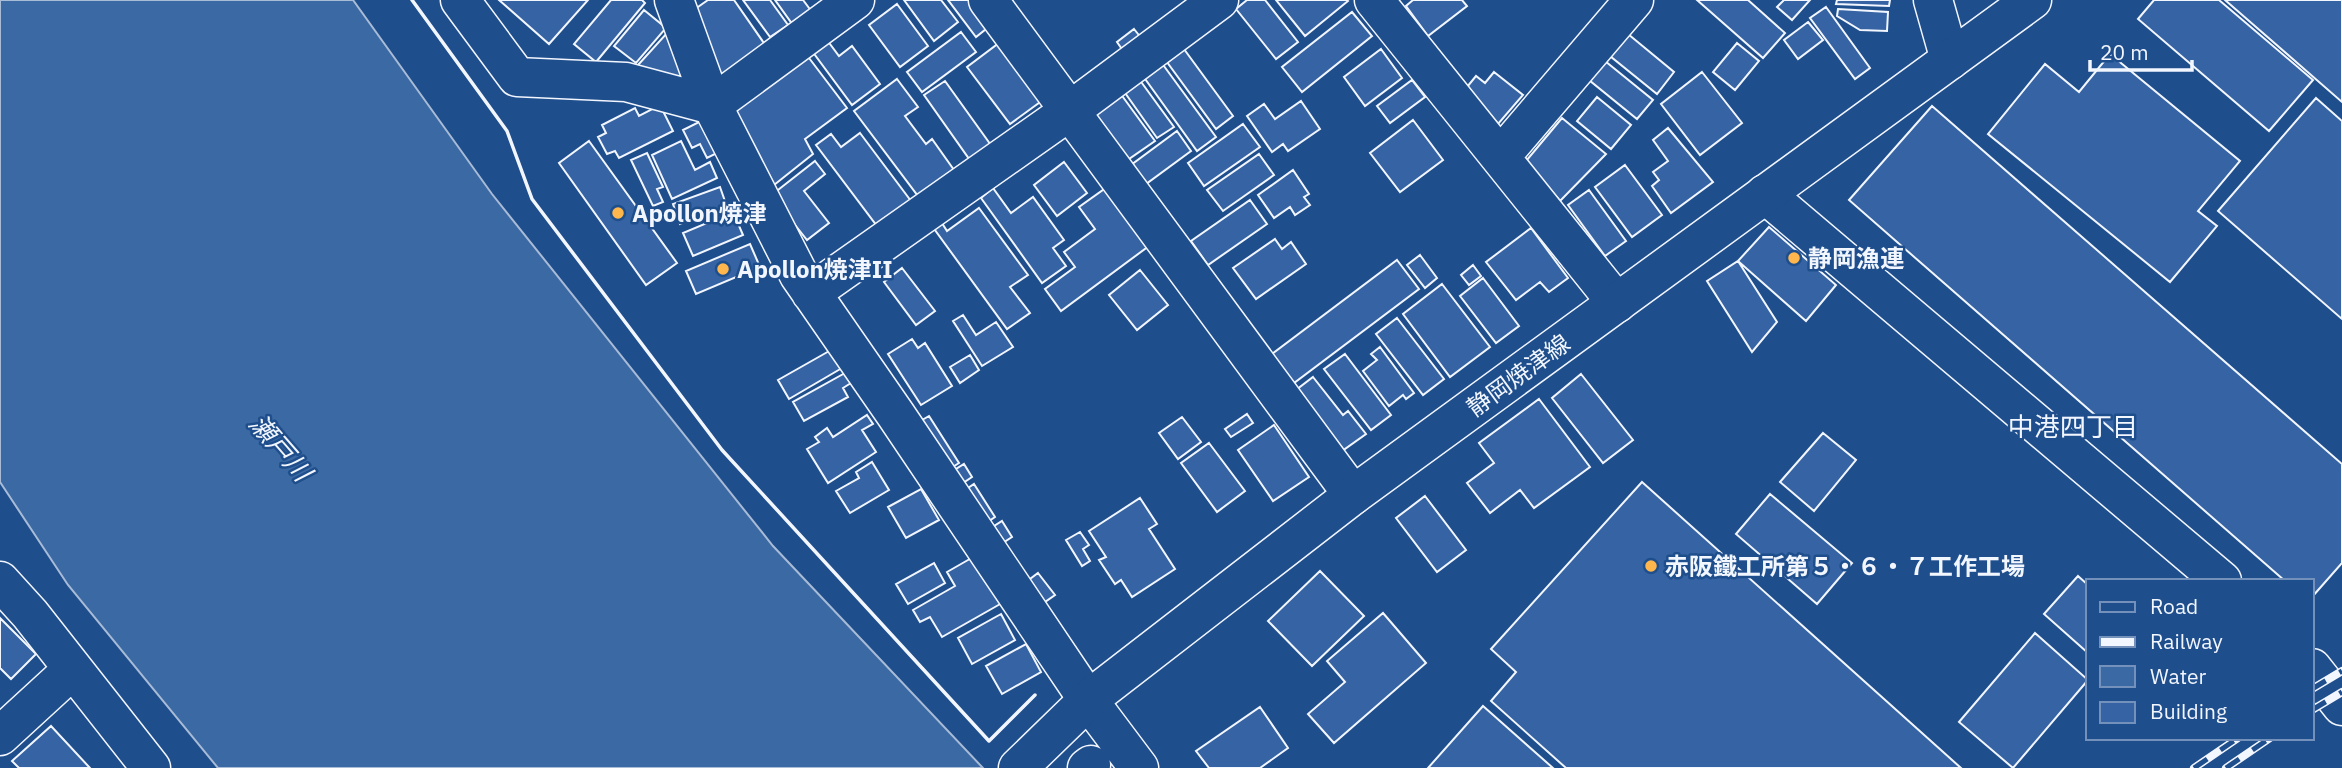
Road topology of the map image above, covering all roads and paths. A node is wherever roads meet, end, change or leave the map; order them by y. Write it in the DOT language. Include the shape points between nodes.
graph roads {
  1 [pos="460,0"];
  2 [pos="674,0"];
  3 [pos="855,0"];
  4 [pos="988,0"];
  5 [pos="1219,0"];
  6 [pos="1374,0"];
  7 [pos="1634,0"];
  8 [pos="1933,0"];
  9 [pos="2032,0"];
  10 [pos="1950,60"];
  11 [pos="712,105"];
  12 [pos="1071,110"];
  13 [pos="1500,157"];
  14 [pos="1765,194"];
  15 [pos="811,293"];
  16 [pos="1617,303"];
  17 [pos="1353,495"];
  18 [pos="2220,579"];
  19 [pos="0,581"];
  20 [pos="73,669"];
  21 [pos="2314,671"];
  22 [pos="2342,706"];
  23 [pos="1077,710"];
  24 [pos="0,736"];
  25 [pos="151,768"];
  26 [pos="1018,768"];
  27 [pos="1139,768"];
  1 -- 11 [label="street" via="517,77 626,82"];
  2 -- 11 [label="street"];
  3 -- 11 [label="street"];
  4 -- 12 [label="street"];
  5 -- 12 [label="street"];
  6 -- 13 [label="street"];
  7 -- 13 [label="street"];
  8 -- 10 [label="street"];
  9 -- 10 [label="street, 静岡焼津線"];
  10 -- 14 [label="street, 静岡焼津線"];
  11 -- 15 [label="street"];
  12 -- 15 [label="street"];
  12 -- 17 [label="street"];
  13 -- 16 [label="street"];
  14 -- 16 [label="street, 静岡焼津線"];
  14 -- 18 [label="street"];
  15 -- 23 [label="street" via="896,415"];
  16 -- 17 [label="street, 静岡焼津線"];
  17 -- 23 [label="street, 静岡焼津線"];
  19 -- 20 [label="street"];
  20 -- 24 [label="street"];
  20 -- 25 [label="street"];
  21 -- 22 [label="street"];
  23 -- 26 [label="street, 静岡焼津線"];
  23 -- 27 [label="street"];
}
